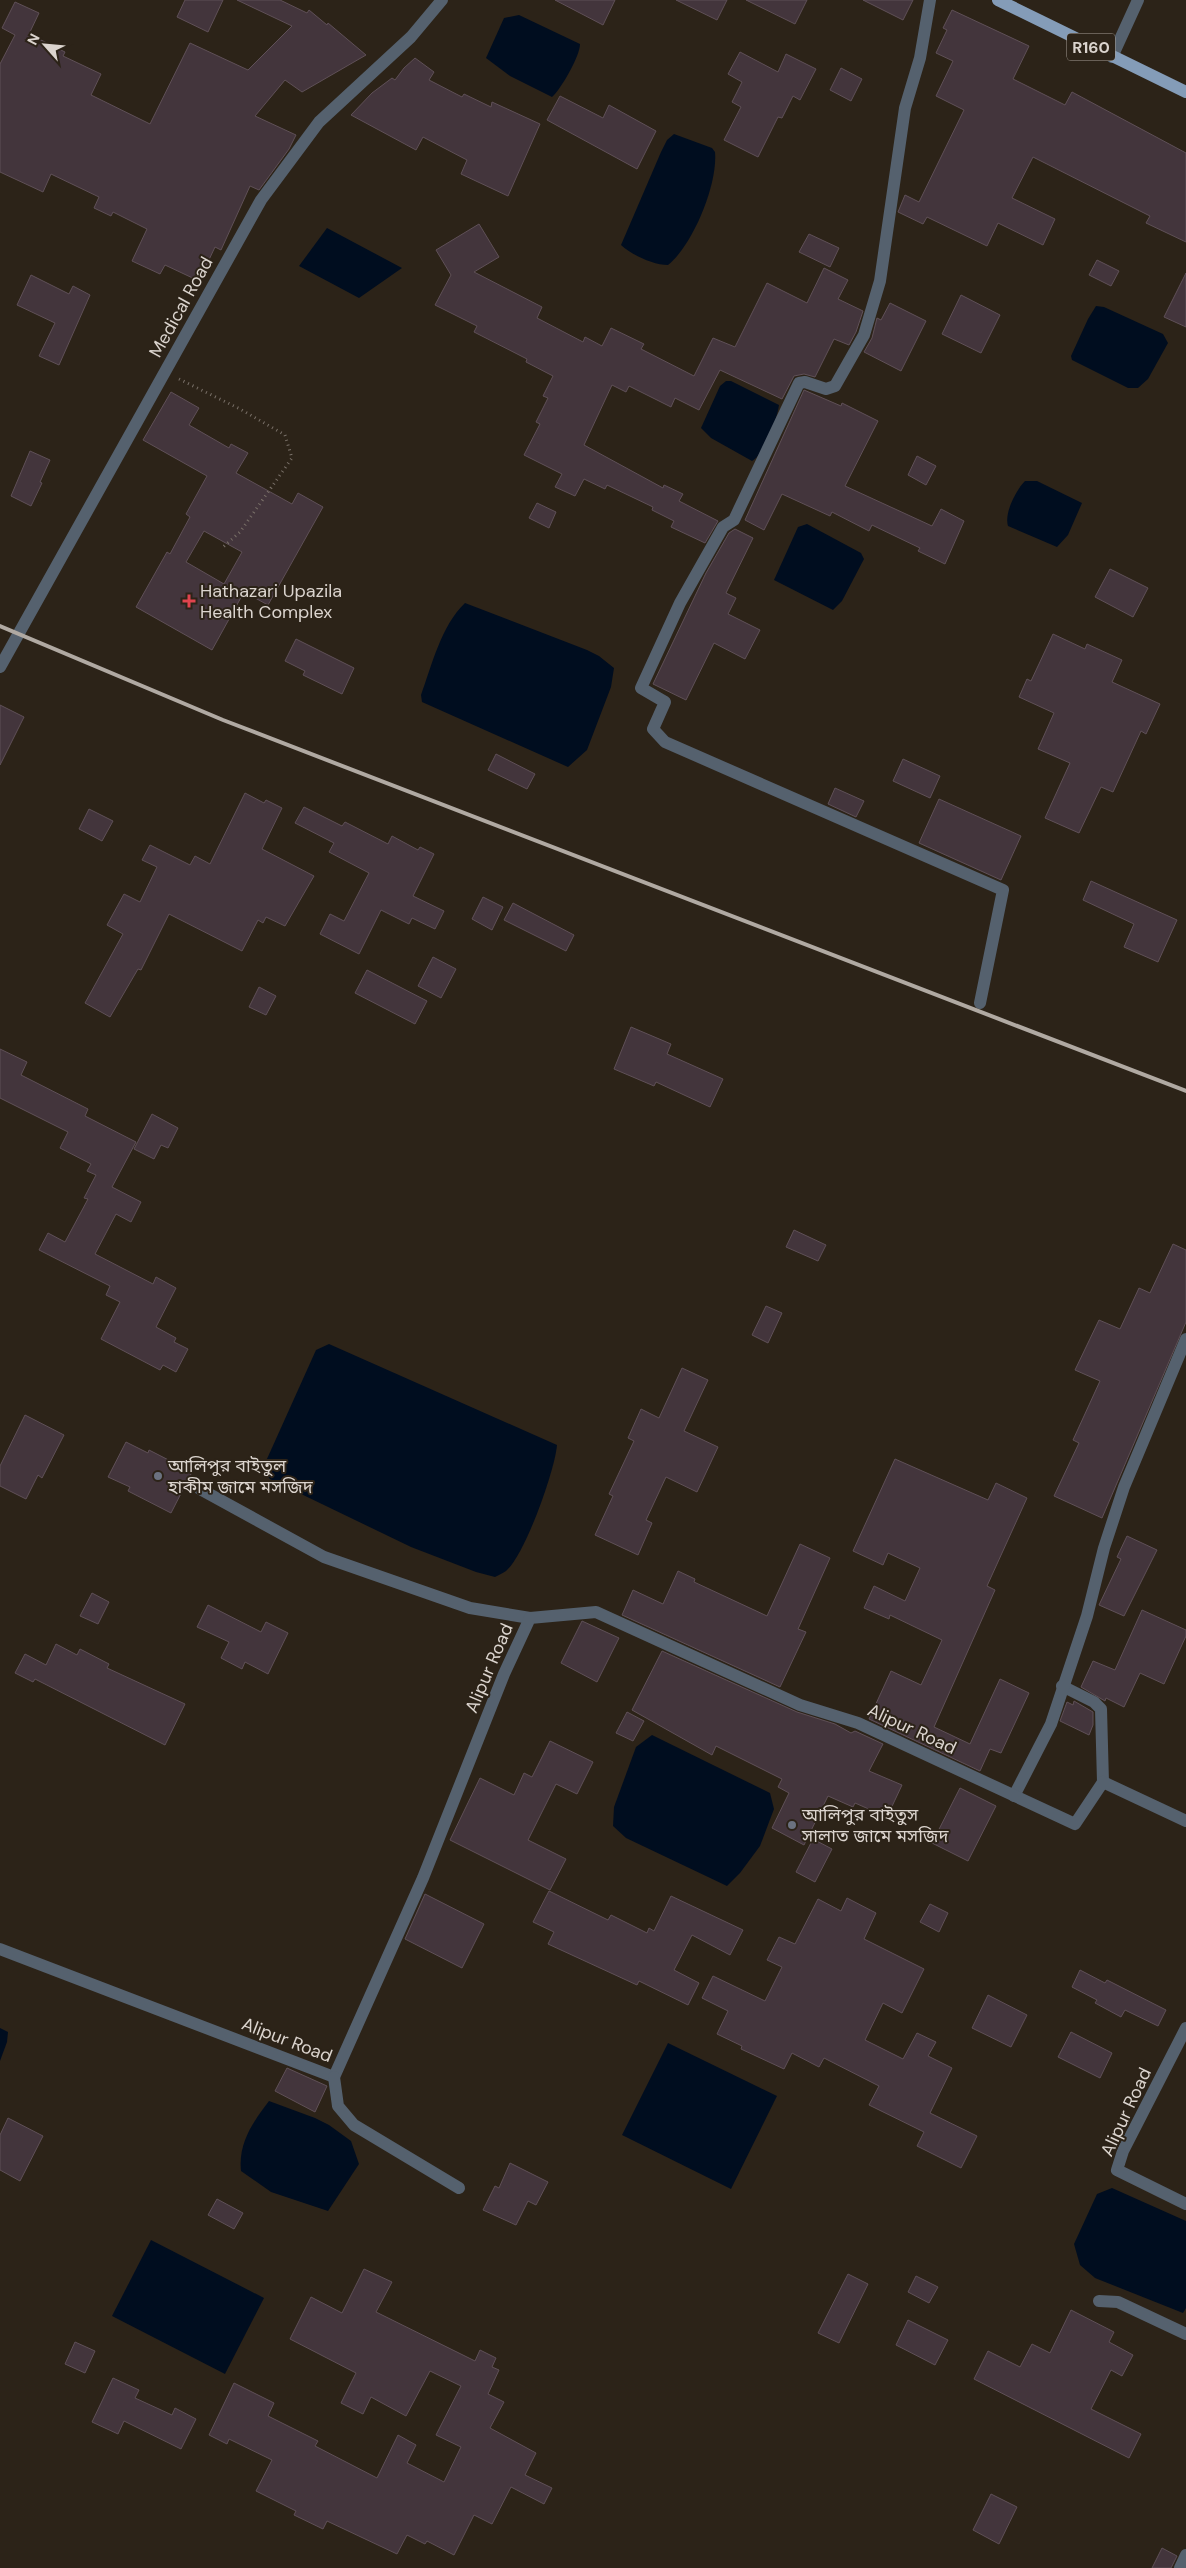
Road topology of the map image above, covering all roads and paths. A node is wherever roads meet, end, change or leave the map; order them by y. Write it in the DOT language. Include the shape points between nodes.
graph roads {
  1 [pos="442,0"];
  2 [pos="930,0"];
  3 [pos="998,0"];
  4 [pos="1138,0"];
  5 [pos="1112,57"];
  6 [pos="1186,92"];
  7 [pos="165,372"];
  8 [pos="222,548"];
  9 [pos="0,667"];
  10 [pos="980,1002"];
  11 [pos="1186,1339"];
  12 [pos="1181,1367"];
  13 [pos="200,1489"];
  14 [pos="530,1618"];
  15 [pos="1062,1686"];
  16 [pos="1103,1782"];
  17 [pos="1014,1796"];
  18 [pos="1186,1821"];
  19 [pos="0,1949"];
  20 [pos="1186,2028"];
  21 [pos="334,2077"];
  22 [pos="459,2188"];
  23 [pos="1186,2204"];
  24 [pos="1099,2301"];
  25 [pos="1186,2334"];
  26 [pos="1186,2555"];
  27 [pos="1180,2568"];
  1 -- 7 [label="street, Medical Road" via="411,37 313,130 261,200"];
  2 -- 10 [label="street" via="920,58 905,108 880,280 864,335 835,386 826,390 799,383 734,520 723,527 680,604 641,688 665,702 653,729 665,742 1003,890"];
  3 -- 5 [label="main road, R160"];
  4 -- 5 [label="street"];
  5 -- 6 [label="main road, R160"];
  7 -- 8 [label="path" via="240,408 285,435 292,458 240,532"];
  7 -- 9 [label="street, Medical Road"];
  11 -- 12 [label="street"];
  12 -- 15 [label="street" via="1124,1487 1087,1616"];
  13 -- 14 [label="street" via="324,1557 470,1608"];
  14 -- 17 [label="street, Alipur Road" via="596,1612 800,1705 858,1723"];
  14 -- 21 [label="street, Alipur Road" via="504,1674 423,1878"];
  15 -- 16 [label="street" via="1101,1708"];
  15 -- 17 [label="street" via="1051,1724"];
  16 -- 17 [label="street, Alipur Road" via="1075,1824"];
  16 -- 18 [label="street"];
  19 -- 21 [label="street, Alipur Road"];
  20 -- 23 [label="street, Alipur Road" via="1123,2151 1117,2170"];
  21 -- 22 [label="street" via="338,2106 354,2125"];
  24 -- 25 [label="street" via="1118,2302"];
  26 -- 27 [label="street"];
}
